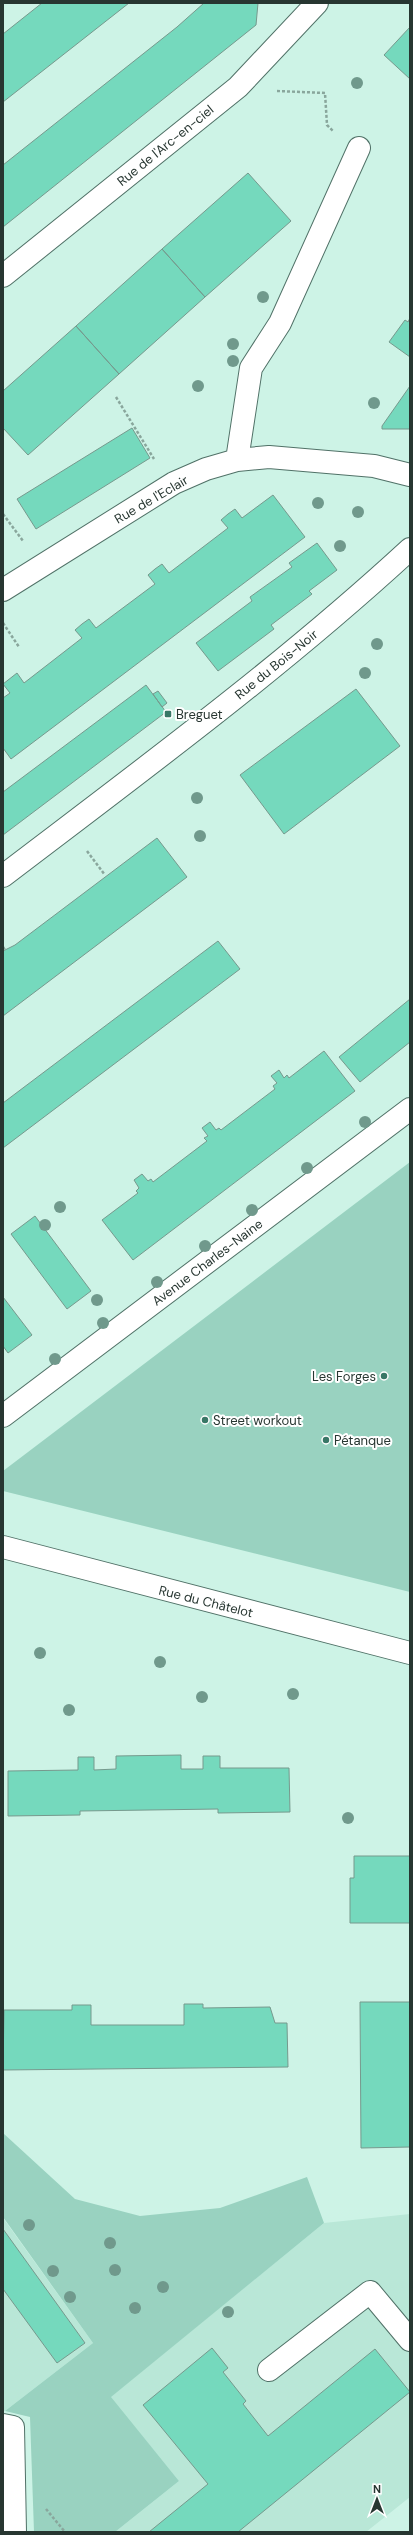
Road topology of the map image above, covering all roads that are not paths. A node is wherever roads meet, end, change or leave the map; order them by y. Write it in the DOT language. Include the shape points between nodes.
graph roads {
  1 [pos="317,3"];
  2 [pos="359,148"];
  3 [pos="3,276"];
  4 [pos="237,460"];
  5 [pos="410,475"];
  6 [pos="410,549"];
  7 [pos="3,590"];
  8 [pos="3,876"];
  9 [pos="410,1109"];
  10 [pos="3,1416"];
  11 [pos="3,1547"];
  12 [pos="410,1653"];
  13 [pos="410,2340"];
  14 [pos="269,2370"];
  15 [pos="3,2424"];
  16 [pos="15,2532"];
  1 -- 3 [label="street, Rue de l'Arc-en-ciel" via="238,86"];
  2 -- 4 [label="street" via="280,322 251,368"];
  4 -- 5 [label="street, Rue de l'Eclair" via="269,457 367,465"];
  4 -- 7 [label="street, Rue de l'Eclair" via="174,482"];
  6 -- 8 [label="street, Rue du Bois-Noir" via="369,588 290,654"];
  9 -- 10 [label="street, Avenue Charles-Naine"];
  11 -- 12 [label="street, Rue du Châtelot"];
  13 -- 14 [label="street" via="370,2292"];
  15 -- 16 [label="street" via="13,2427"];
}
